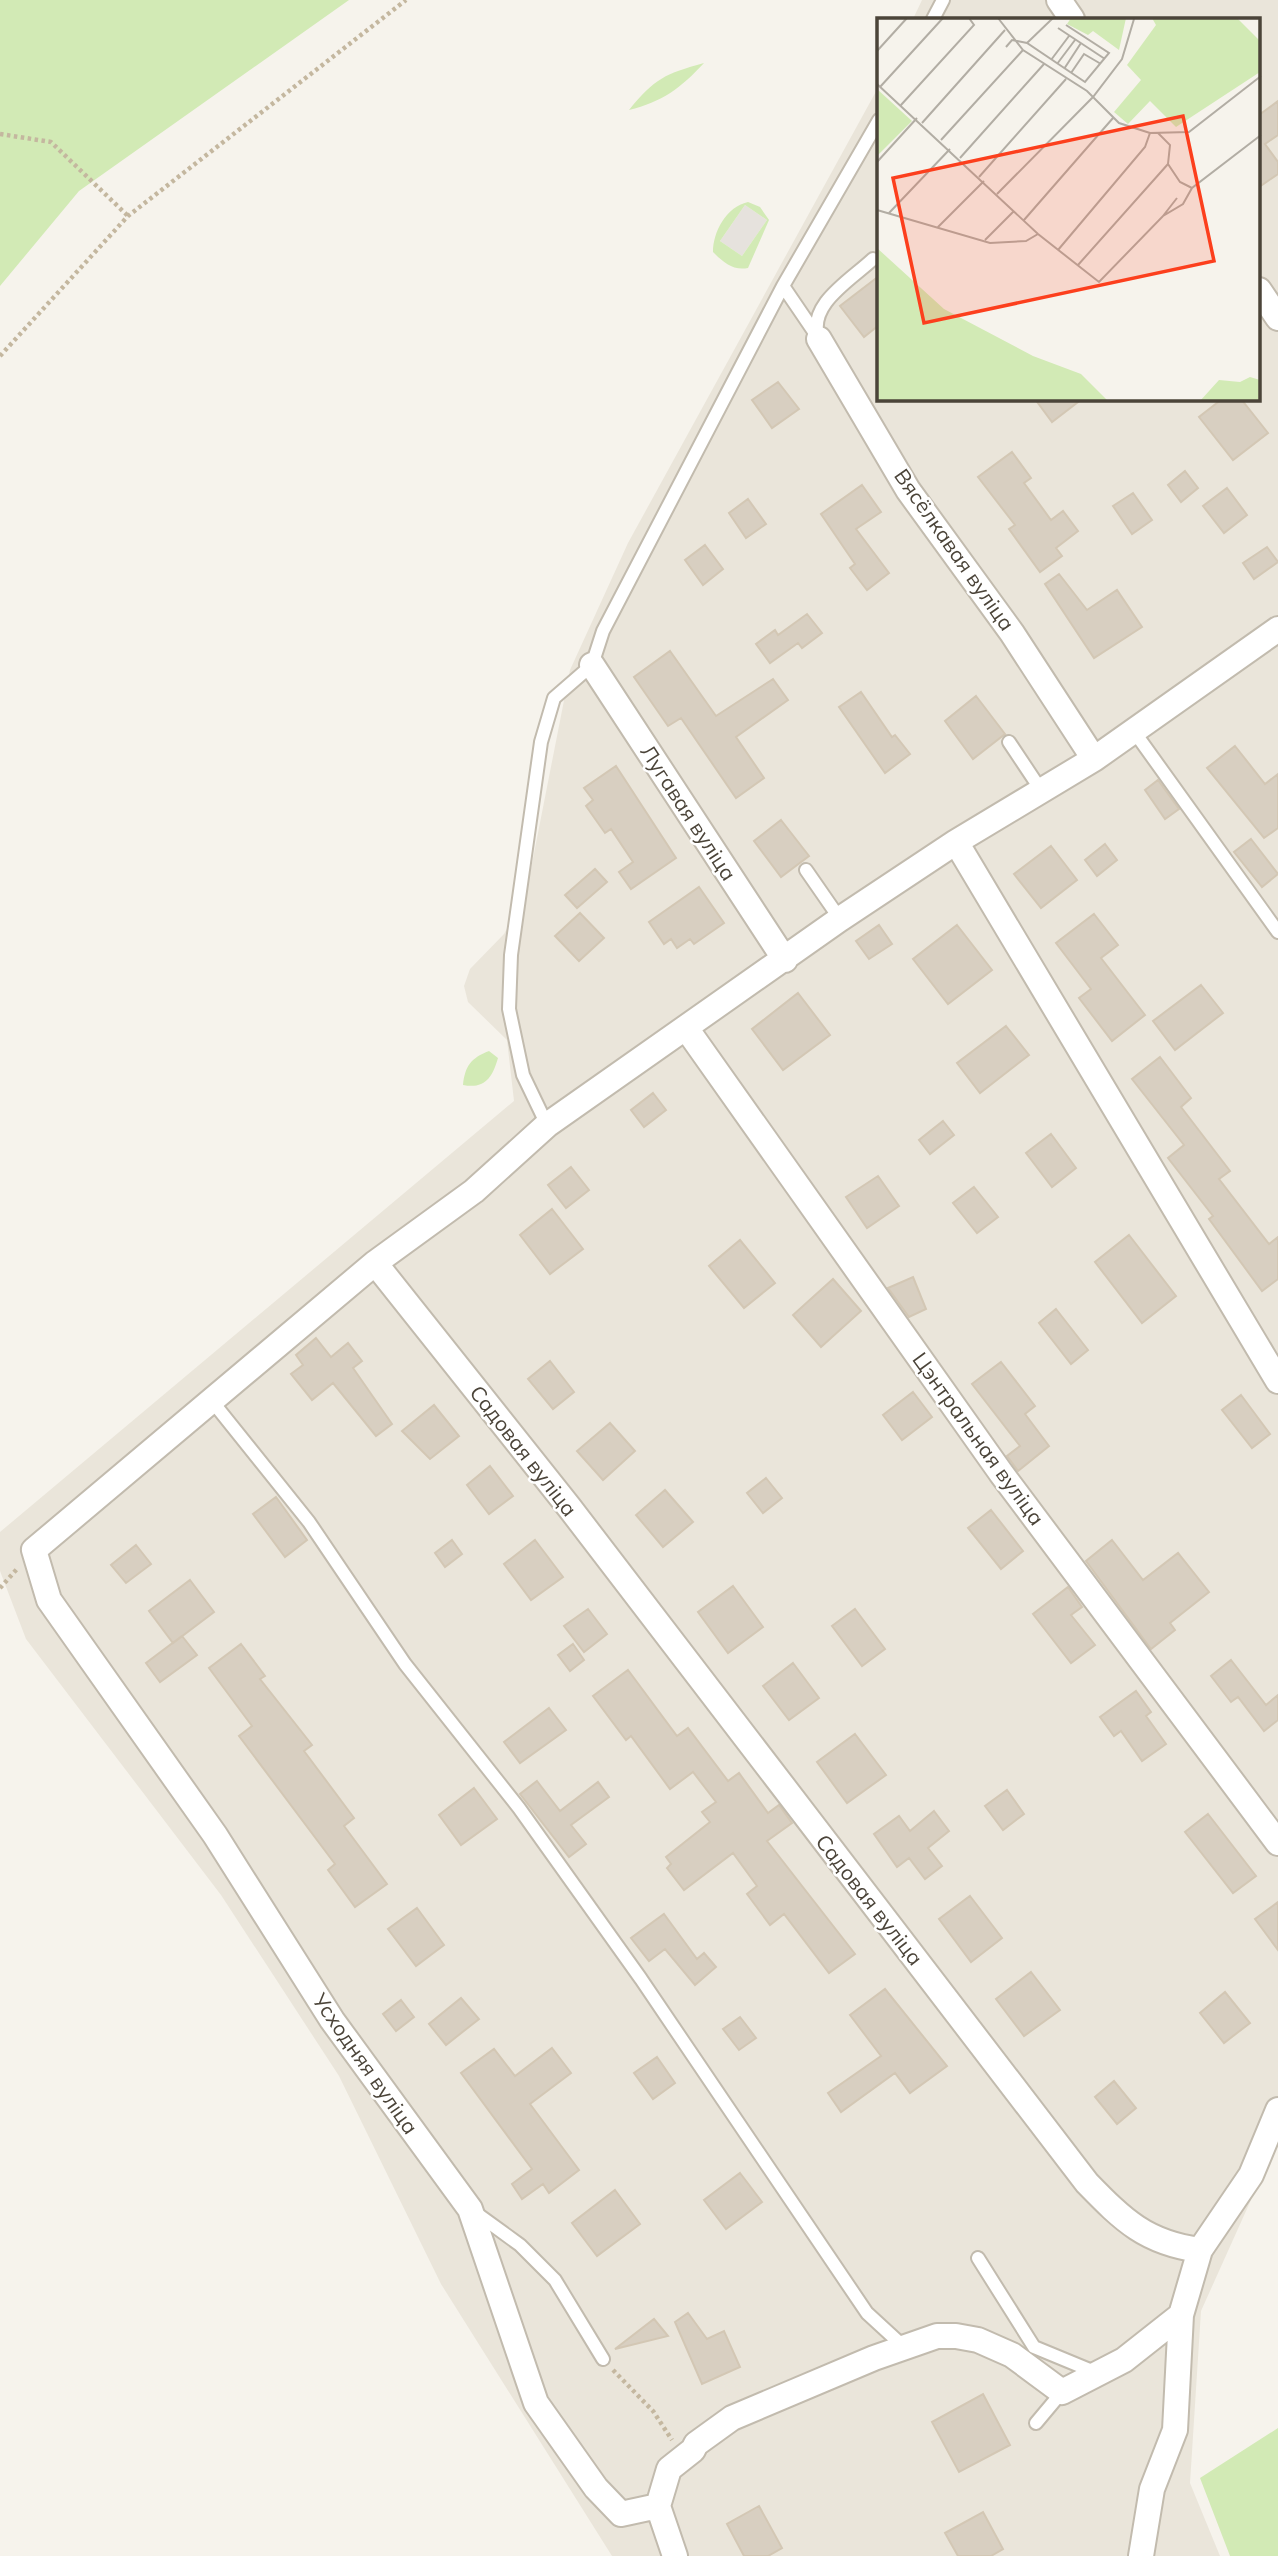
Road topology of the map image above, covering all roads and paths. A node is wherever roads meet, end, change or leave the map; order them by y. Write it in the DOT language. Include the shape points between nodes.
graph roads {
  1 [pos="406,0"];
  2 [pos="943,0"];
  3 [pos="1059,0"];
  4 [pos="934,18"];
  5 [pos="1071,18"];
  6 [pos="877,123"];
  7 [pos="0,134"];
  8 [pos="128,216"];
  9 [pos="873,259"];
  10 [pos="783,286"];
  11 [pos="1260,291"];
  12 [pos="1278,318"];
  13 [pos="819,339"];
  14 [pos="0,356"];
  15 [pos="1278,629"];
  16 [pos="592,665"];
  17 [pos="1133,730"];
  18 [pos="1009,743"];
  19 [pos="1094,759"];
  20 [pos="1041,790"];
  21 [pos="956,842"];
  22 [pos="806,870"];
  23 [pos="840,919"];
  24 [pos="1278,932"];
  25 [pos="785,960"];
  26 [pos="686,1028"];
  27 [pos="547,1125"];
  28 [pos="374,1263"];
  29 [pos="1278,1381"];
  30 [pos="212,1401"];
  31 [pos="1278,1843"];
  32 [pos="1278,2110"];
  33 [pos="470,2209"];
  34 [pos="1200,2250"];
  35 [pos="978,2258"];
  36 [pos="1181,2315"];
  37 [pos="904,2347"];
  38 [pos="603,2359"];
  39 [pos="1101,2374"];
  40 [pos="1062,2392"];
  41 [pos="1035,2423"];
  42 [pos="693,2450"];
  43 [pos="658,2506"];
  44 [pos="675,2556"];
  45 [pos="1141,2556"];
  1 -- 8 [label="path"];
  2 -- 4 [label="lane"];
  3 -- 5 [label="street"];
  6 -- 10 [label="lane"];
  7 -- 8 [label="path" via="51,142"];
  8 -- 14 [label="path"];
  9 -- 13 [label="lane" via="817,313 814,327"];
  10 -- 13 [label="lane"];
  10 -- 16 [label="lane" via="603,631"];
  11 -- 12 [label="street"];
  13 -- 19 [label="street, Вясёлкавая вуліца" via="908,489 1012,633"];
  15 -- 17 [label="street"];
  16 -- 25 [label="street, Лугавая вуліца"];
  16 -- 27 [label="lane" via="554,698 541,742 511,955 509,1009 523,1074"];
  17 -- 19 [label="street"];
  17 -- 24 [label="lane"];
  18 -- 20 [label="lane"];
  19 -- 20 [label="street"];
  20 -- 21 [label="street"];
  21 -- 23 [label="street"];
  21 -- 29 [label="street"];
  22 -- 23 [label="lane"];
  23 -- 25 [label="street"];
  25 -- 26 [label="street"];
  26 -- 27 [label="street"];
  26 -- 31 [label="street, Цэнтральная вуліца" via="1001,1473"];
  27 -- 28 [label="street" via="474,1191"];
  28 -- 30 [label="street"];
  28 -- 34 [label="street, Садовая вуліца" via="569,1507 1087,2182 1118,2214 1152,2239"];
  30 -- 33 [label="street, Усходняя вуліца" via="34,1550 49,1600 215,1835 332,2020"];
  30 -- 37 [label="lane" via="309,1522 405,1664 542,1840 867,2314"];
  32 -- 34 [label="street" via="1251,2175"];
  33 -- 38 [label="lane" via="520,2245 555,2280"];
  33 -- 43 [label="street, Усходняя вуліца" via="536,2403 596,2488 621,2514"];
  34 -- 36 [label="street"];
  35 -- 39 [label="lane" via="1034,2347"];
  36 -- 39 [label="street"];
  36 -- 45 [label="street" via="1175,2430 1152,2488"];
  37 -- 40 [label="street" via="937,2336 978,2340 1012,2355"];
  37 -- 42 [label="street" via="732,2418"];
  38 -- 42 [label="path" via="653,2411 671,2439"];
  39 -- 40 [label="street"];
  40 -- 41 [label="lane"];
  42 -- 43 [label="street" via="669,2469"];
  43 -- 44 [label="street"];
}
